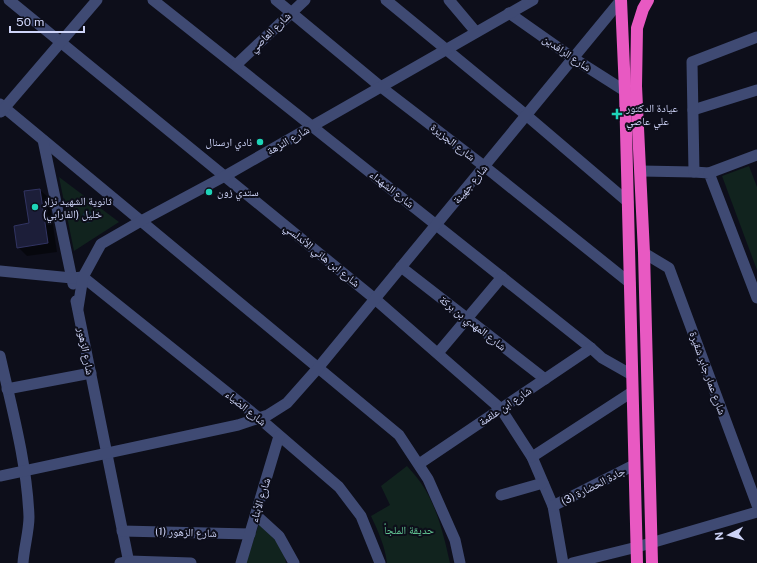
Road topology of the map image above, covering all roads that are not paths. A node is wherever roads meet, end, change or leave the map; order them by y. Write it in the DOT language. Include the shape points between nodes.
graph roads {
  1 [pos="9,0"];
  2 [pos="97,0"];
  3 [pos="153,0"];
  4 [pos="276,0"];
  5 [pos="305,0"];
  6 [pos="386,0"];
  7 [pos="449,0"];
  8 [pos="533,0"];
  9 [pos="621,0"];
  10 [pos="648,0"];
  11 [pos="291,12"];
  12 [pos="509,13"];
  13 [pos="476,32"];
  14 [pos="757,38"];
  15 [pos="61,42"];
  16 [pos="447,49"];
  17 [pos="573,58"];
  18 [pos="236,65"];
  19 [pos="381,87"];
  20 [pos="757,90"];
  21 [pos="625,91"];
  22 [pos="2,108"];
  23 [pos="693,110"];
  24 [pos="526,115"];
  25 [pos="312,126"];
  26 [pos="43,140"];
  27 [pos="756,158"];
  28 [pos="484,166"];
  29 [pos="640,171"];
  30 [pos="694,172"];
  31 [pos="709,174"];
  32 [pos="225,176"];
  33 [pos="628,202"];
  34 [pos="141,220"];
  35 [pos="436,224"];
  36 [pos="644,253"];
  37 [pos="401,266"];
  38 [pos="0,271"];
  39 [pos="502,277"];
  40 [pos="77,278"];
  41 [pos="630,283"];
  42 [pos="757,298"];
  43 [pos="375,299"];
  44 [pos="78,308"];
  45 [pos="467,318"];
  46 [pos="591,348"];
  47 [pos="438,353"];
  48 [pos="0,356"];
  49 [pos="318,368"];
  50 [pos="91,373"];
  51 [pos="632,375"];
  52 [pos="545,379"];
  53 [pos="7,389"];
  54 [pos="632,392"];
  55 [pos="5,407"];
  56 [pos="501,409"];
  57 [pos="259,418"];
  58 [pos="279,436"];
  59 [pos="107,453"];
  60 [pos="532,457"];
  61 [pos="419,464"];
  62 [pos="634,465"];
  63 [pos="24,470"];
  64 [pos="0,476"];
  65 [pos="543,483"];
  66 [pos="501,495"];
  67 [pos="757,505"];
  68 [pos="553,506"];
  69 [pos="757,512"];
  70 [pos="256,515"];
  71 [pos="122,531"];
  72 [pos="250,534"];
  73 [pos="652,543"];
  74 [pos="637,547"];
  75 [pos="126,562"];
  76 [pos="23,563"];
  77 [pos="191,563"];
  78 [pos="241,563"];
  79 [pos="294,563"];
  80 [pos="380,563"];
  81 [pos="460,563"];
  82 [pos="563,563"];
  83 [pos="572,563"];
  84 [pos="638,563"];
  85 [pos="652,563"];
  1 -- 15 [label="street, شارع ابن هاني الأندلسي"];
  2 -- 15 [label="street"];
  3 -- 18 [label="street, شارع الشهداء"];
  4 -- 11 [label="street, شارع الجزيرة"];
  5 -- 11 [label="street, شارع العاصي"];
  6 -- 16 [label="street"];
  7 -- 13 [label="street"];
  8 -- 12 [label="street, شارع النزهة"];
  9 -- 17 [label="street, شارع جهينة"];
  9 -- 21 [label="highway"];
  10 -- 29 [label="highway" via="637,28 636,86"];
  11 -- 18 [label="street, شارع العاصي"];
  11 -- 19 [label="street, شارع الجزيرة"];
  12 -- 13 [label="street, شارع النزهة"];
  12 -- 17 [label="street, شارع الرافدين"];
  13 -- 16 [label="street, شارع النزهة"];
  14 -- 23 [label="street" via="692,62"];
  15 -- 22 [label="street"];
  15 -- 32 [label="street, شارع ابن هاني الأندلسي"];
  16 -- 19 [label="street, شارع النزهة"];
  16 -- 24 [label="street"];
  17 -- 21 [label="street, شارع الرافدين"];
  17 -- 24 [label="street, شارع جهينة"];
  18 -- 25 [label="street, شارع الشهداء"];
  19 -- 25 [label="street, شارع النزهة"];
  19 -- 28 [label="street, شارع الجزيرة"];
  20 -- 23 [label="street"];
  21 -- 33 [label="highway"];
  22 -- 26 [label="street"];
  23 -- 30 [label="street"];
  24 -- 28 [label="street, شارع جهينة"];
  24 -- 33 [label="street"];
  25 -- 32 [label="street, شارع النزهة"];
  25 -- 35 [label="street, شارع الشهداء"];
  26 -- 34 [label="street"];
  26 -- 40 [label="street"];
  27 -- 31 [label="street"];
  28 -- 35 [label="street, شارع جهينة"];
  28 -- 41 [label="street, شارع الجزيرة"];
  29 -- 30 [label="street"];
  29 -- 36 [label="highway"];
  30 -- 31 [label="street"];
  31 -- 42 [label="street"];
  32 -- 34 [label="street, شارع النزهة"];
  32 -- 43 [label="street, شارع ابن هاني الأندلسي"];
  33 -- 41 [label="highway"];
  34 -- 40 [label="street, شارع النزهة" via="101,244"];
  34 -- 49 [label="street"];
  35 -- 37 [label="street, شارع جهينة"];
  35 -- 39 [label="street, شارع الشهداء"];
  36 -- 67 [label="street, شارع عمار جابر شقيرة" via="669,268"];
  36 -- 73 [label="highway"];
  37 -- 43 [label="street, شارع جهينة"];
  37 -- 45 [label="street, شارع المهدي بن بركة"];
  38 -- 40 [label="street"];
  39 -- 45 [label="street"];
  39 -- 46 [label="street, شارع الشهداء"];
  40 -- 44 [label="street, شارع النزهة"];
  40 -- 57 [label="street, شارع الضياء"];
  41 -- 51 [label="highway"];
  43 -- 47 [label="street, شارع ابن هاني الأندلسي"];
  43 -- 49 [label="street, شارع جهينة"];
  44 -- 50 [label="street, شارع الزهور"];
  45 -- 47 [label="street"];
  45 -- 52 [label="street, شارع المهدي بن بركة"];
  46 -- 51 [label="street, شارع الشهداء" via="602,358"];
  46 -- 52 [label="street, شارع ابن علقمة"];
  47 -- 56 [label="street, شارع ابن هاني الأندلسي"];
  48 -- 53 [label="street"];
  49 -- 57 [label="street, شارع جهينة" via="287,403 268,416"];
  49 -- 61 [label="street" via="399,435"];
  50 -- 53 [label="street"];
  50 -- 59 [label="street, شارع الزهور"];
  51 -- 54 [label="highway"];
  52 -- 56 [label="street, شارع ابن علقمة"];
  53 -- 55 [label="street"];
  54 -- 60 [label="street"];
  54 -- 62 [label="highway"];
  55 -- 63 [label="street"];
  56 -- 60 [label="street, شارع ابن هاني الأندلسي"];
  56 -- 61 [label="street, شارع ابن علقمة"];
  57 -- 58 [label="street, شارع الضياء"];
  57 -- 59 [label="street, شارع جهينة" via="238,425"];
  58 -- 70 [label="street, شارع الأبناء"];
  58 -- 80 [label="street, شارع الضياء" via="339,487 361,516"];
  59 -- 63 [label="street, شارع جهينة"];
  59 -- 71 [label="street, شارع الزهور"];
  60 -- 65 [label="street, شارع ابن هاني الأندلسي"];
  61 -- 81 [label="street" via="428,478 455,540"];
  62 -- 68 [label="street, جادة الحضارة (3)"];
  62 -- 74 [label="highway"];
  63 -- 64 [label="street, شارع جهينة"];
  63 -- 76 [label="street" via="29,519"];
  65 -- 66 [label="street"];
  65 -- 68 [label="street, شارع ابن هاني الأندلسي"];
  68 -- 82 [label="street, شارع ابن هاني الأندلسي"];
  69 -- 73 [label="street"];
  70 -- 72 [label="street, شارع الأبناء"];
  70 -- 79 [label="street" via="279,536"];
  71 -- 72 [label="street, شارع الزهور (1)"];
  71 -- 75 [label="street, شارع الزهور"];
  72 -- 78 [label="street, شارع الأبناء"];
  73 -- 74 [label="street"];
  73 -- 85 [label="highway"];
  74 -- 83 [label="street"];
  74 -- 84 [label="highway"];
  75 -- 77 [label="street"];
}
